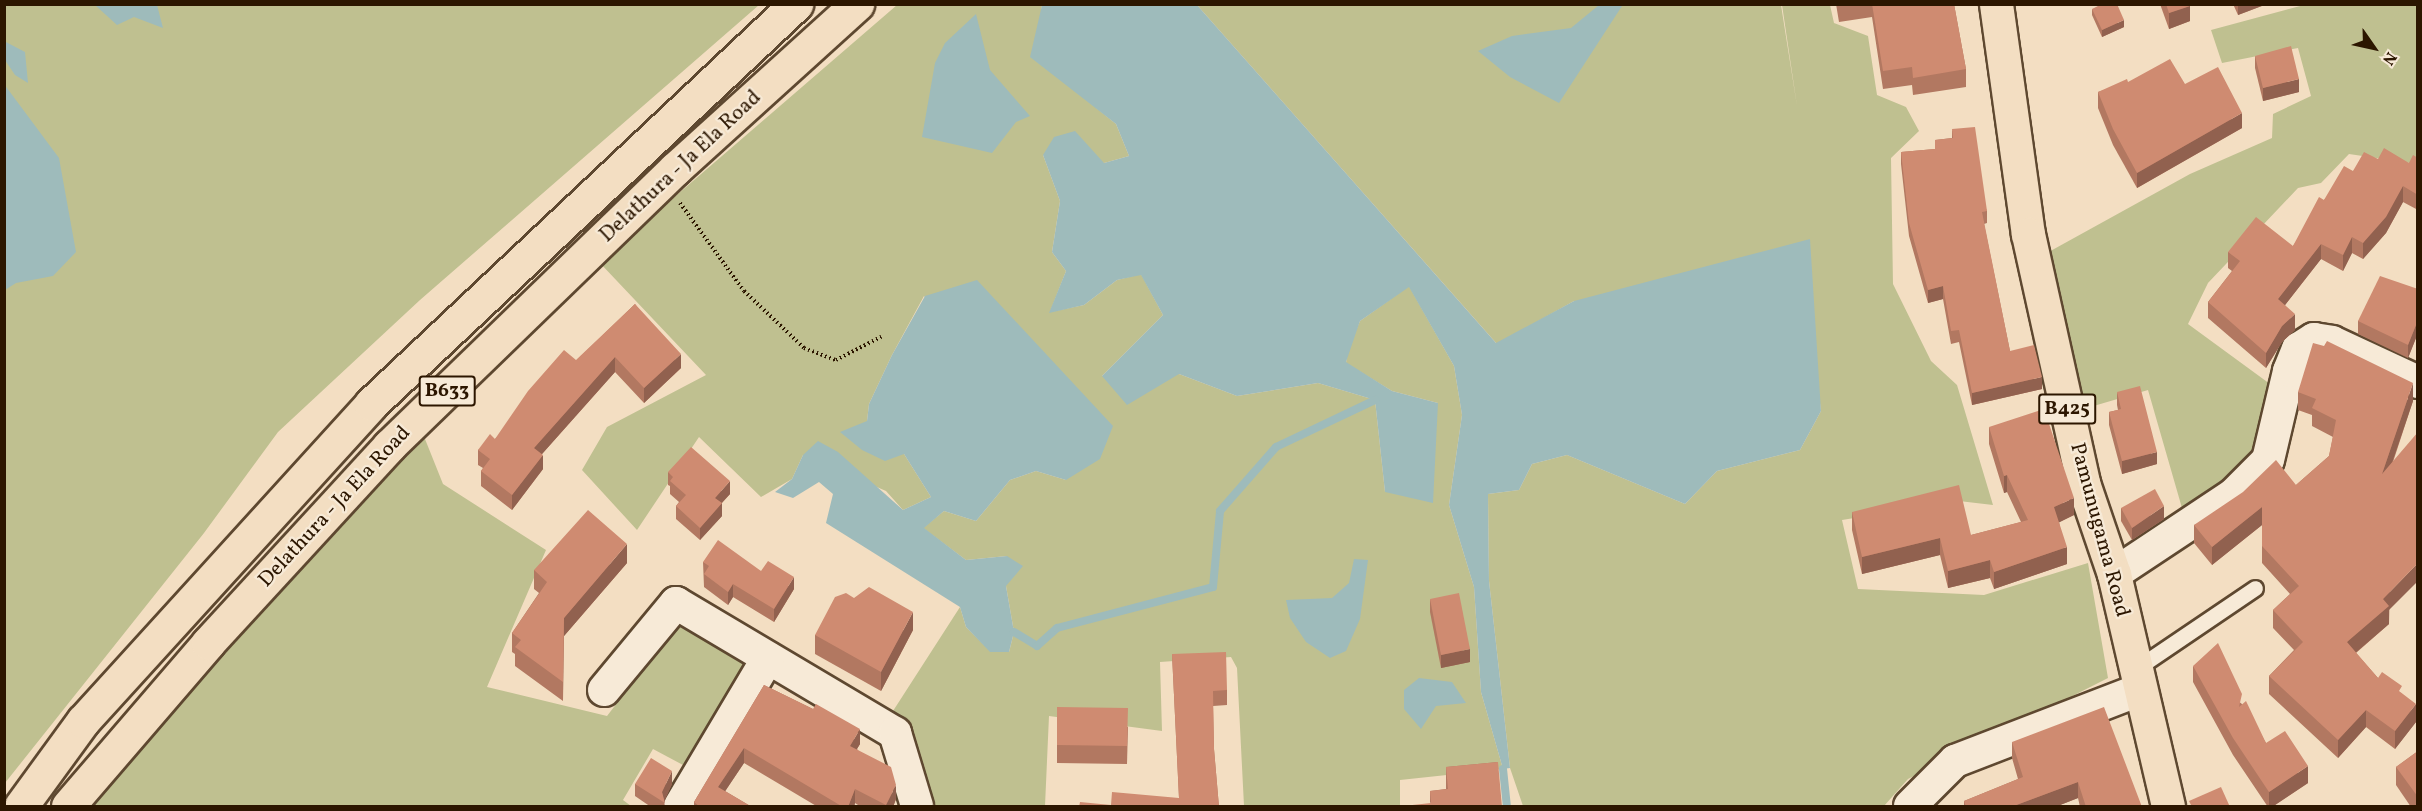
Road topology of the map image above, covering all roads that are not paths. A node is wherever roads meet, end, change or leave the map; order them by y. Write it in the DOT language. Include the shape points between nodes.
graph roads {
  1 [pos="796,4"];
  2 [pos="857,4"];
  3 [pos="1996,4"];
  4 [pos="2418,382"];
  5 [pos="2114,574"];
  6 [pos="2255,588"];
  7 [pos="768,658"];
  8 [pos="2137,680"];
  9 [pos="603,690"];
  10 [pos="21,807"];
  11 [pos="68,807"];
  12 [pos="680,807"];
  13 [pos="916,807"];
  14 [pos="1910,807"];
  15 [pos="2168,807"];
  1 -- 10 [label="main road, Delathura - Ja Ela Road / B633" via="371,404 84,722"];
  2 -- 11 [label="main road, Delathura - Ja Ela Road / B633" via="664,181 389,446 208,643"];
  3 -- 5 [label="main road, Pamunugama Road / B425" via="2028,234 2083,483"];
  4 -- 5 [label="street" via="2332,342 2314,339 2298,350 2289,371 2268,459 2234,495"];
  5 -- 8 [label="main road, Pamunugama Road / B425"];
  6 -- 8 [label="lane"];
  7 -- 9 [label="street" via="676,603"];
  7 -- 12 [label="street"];
  7 -- 13 [label="street" via="894,733"];
  8 -- 14 [label="street" via="1955,761"];
  8 -- 15 [label="main road, Pamunugama Road / B425"];
}
